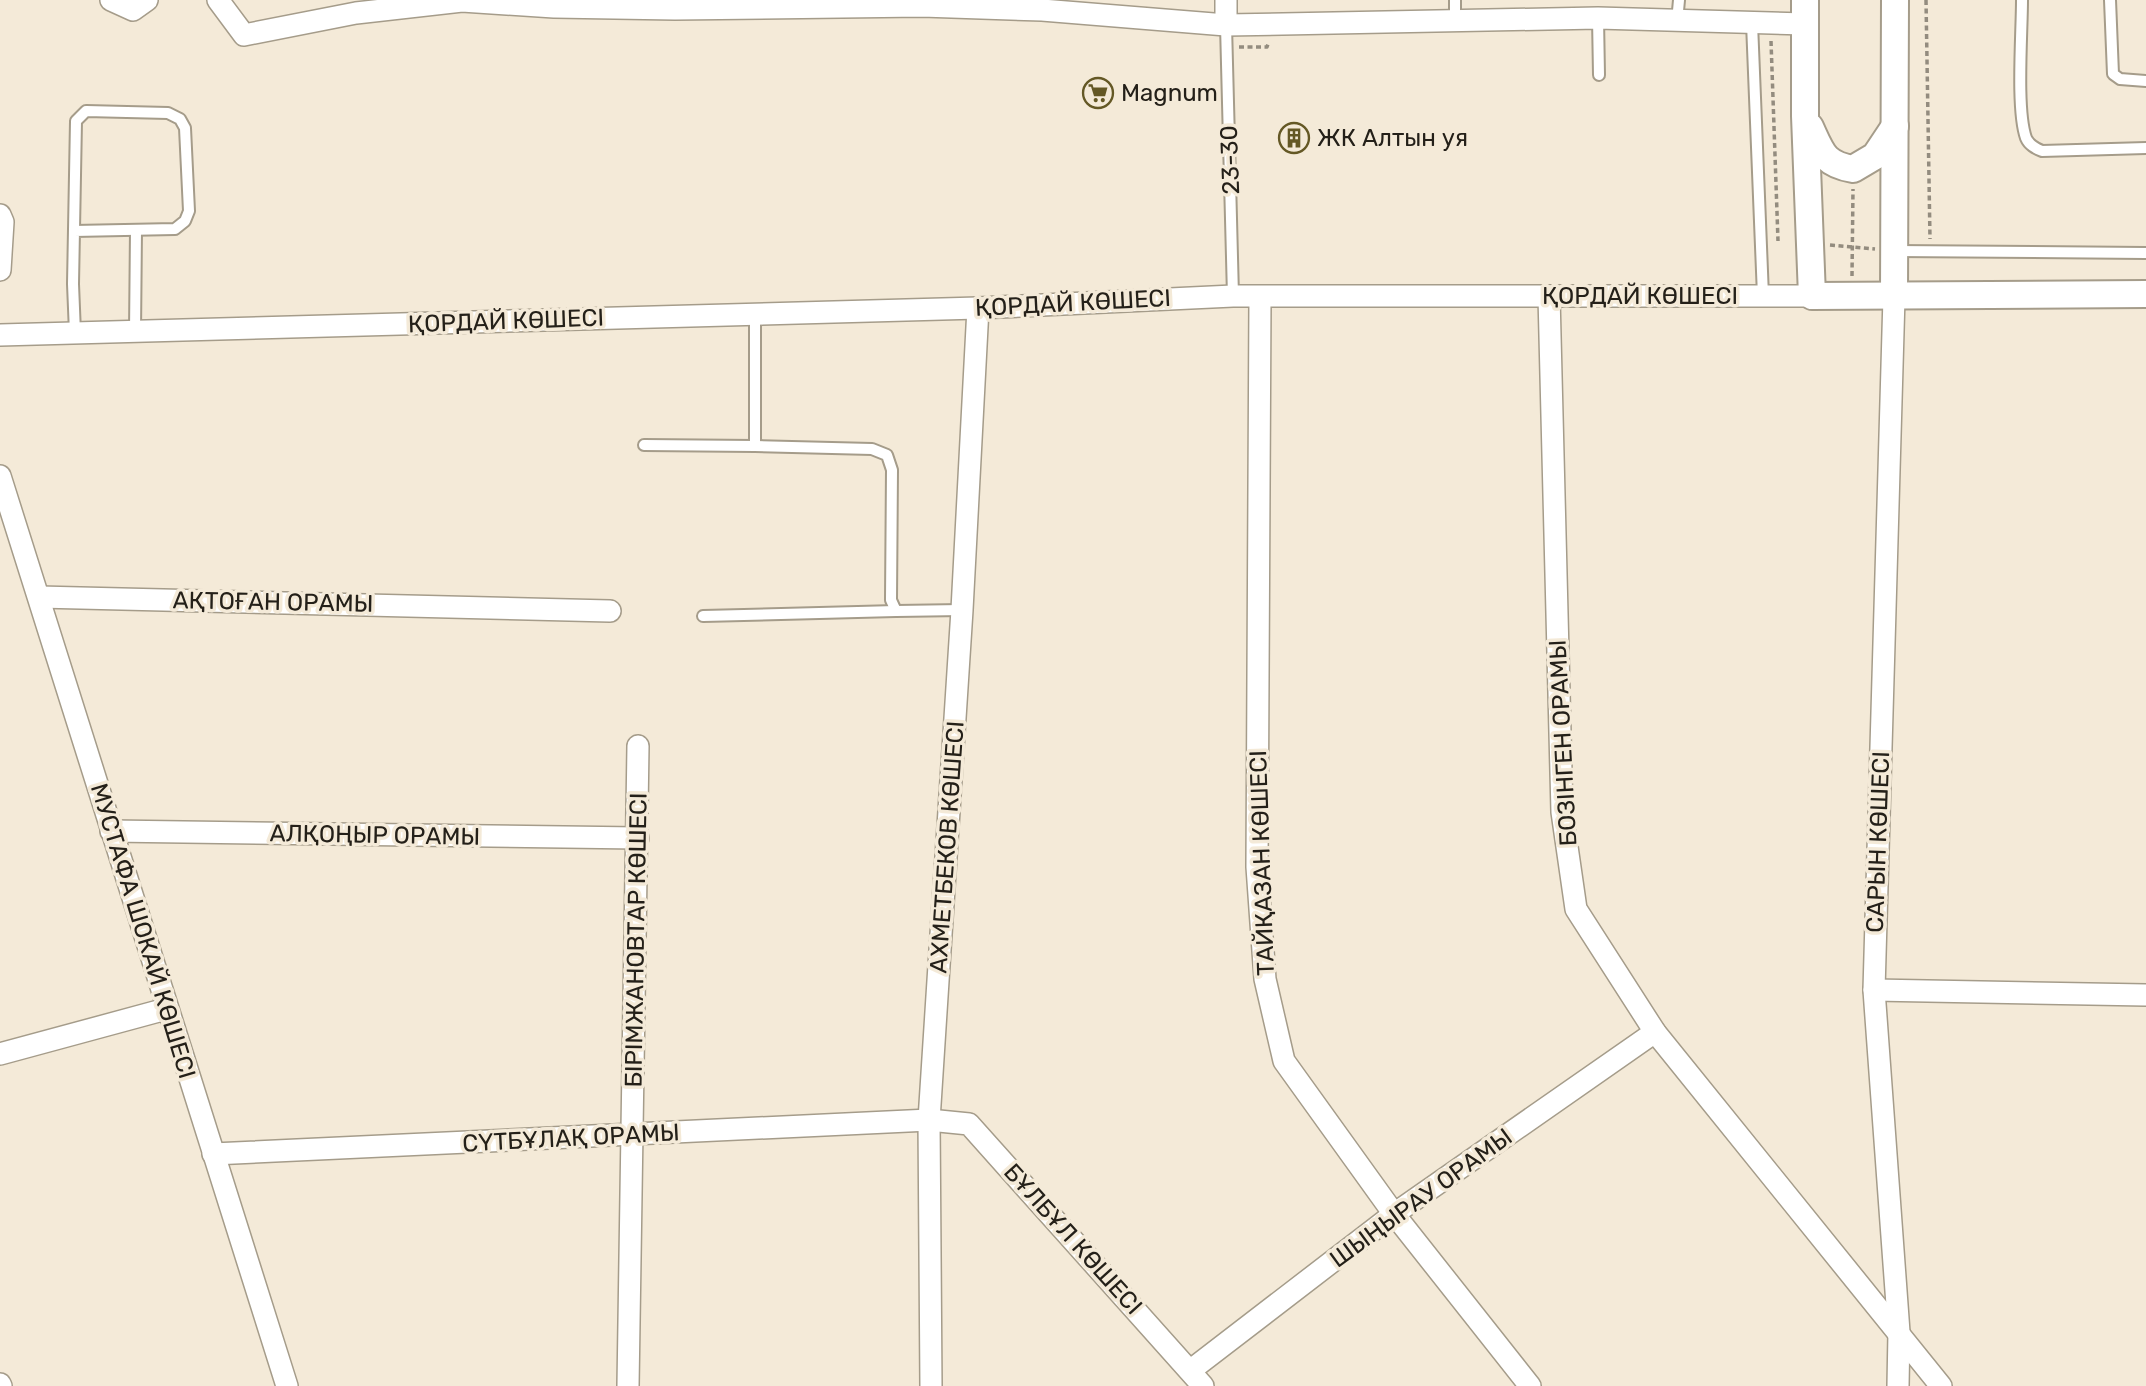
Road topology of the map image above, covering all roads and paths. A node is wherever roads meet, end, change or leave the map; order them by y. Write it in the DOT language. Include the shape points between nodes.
graph roads {
  1 [pos="111,0"];
  2 [pos="147,0"];
  3 [pos="218,0"];
  4 [pos="462,0"];
  5 [pos="1226,0"];
  6 [pos="1455,0"];
  7 [pos="1679,0"];
  8 [pos="1895,0"];
  9 [pos="1926,0"];
  10 [pos="2022,0"];
  11 [pos="2110,0"];
  12 [pos="922,3"];
  13 [pos="554,4"];
  14 [pos="675,4"];
  15 [pos="793,4"];
  16 [pos="1042,5"];
  17 [pos="1805,12"];
  18 [pos="1598,18"];
  19 [pos="1455,22"];
  20 [pos="1677,22"];
  21 [pos="1761,23"];
  22 [pos="1226,25"];
  23 [pos="1599,75"];
  24 [pos="2146,81"];
  25 [pos="1805,116"];
  26 [pos="1895,126"];
  27 [pos="2146,148"];
  28 [pos="1853,169"];
  29 [pos="0,215"];
  30 [pos="136,230"];
  31 [pos="74,231"];
  32 [pos="1777,242"];
  33 [pos="1894,251"];
  34 [pos="1930,252"];
  35 [pos="2146,253"];
  36 [pos="0,270"];
  37 [pos="2146,294"];
  38 [pos="1233,296"];
  39 [pos="1549,296"];
  40 [pos="1763,296"];
  41 [pos="1812,296"];
  42 [pos="1852,297"];
  43 [pos="1894,297"];
  44 [pos="1260,298"];
  45 [pos="978,307"];
  46 [pos="755,314"];
  47 [pos="135,332"];
  48 [pos="75,333"];
  49 [pos="0,335"];
  50 [pos="644,445"];
  51 [pos="755,446"];
  52 [pos="0,476"];
  53 [pos="39,597"];
  54 [pos="962,610"];
  55 [pos="610,611"];
  56 [pos="896,611"];
  57 [pos="703,616"];
  58 [pos="638,746"];
  59 [pos="111,831"];
  60 [pos="638,838"];
  61 [pos="1874,990"];
  62 [pos="2146,995"];
  63 [pos="166,1009"];
  64 [pos="1655,1032"];
  65 [pos="0,1054"];
  66 [pos="929,1120"];
  67 [pos="633,1135"];
  68 [pos="213,1154"];
  69 [pos="1394,1214"];
  70 [pos="1899,1332"];
  71 [pos="1197,1378"];
  72 [pos="287,1386"];
  73 [pos="628,1386"];
  74 [pos="931,1386"];
  75 [pos="1530,1386"];
  76 [pos="1898,1386"];
  77 [pos="1941,1386"];
  1 -- 2 [label="street" via="133,10"];
  3 -- 4 [label="street" via="244,35 356,13"];
  4 -- 13 [label="street"];
  5 -- 22 [label="street"];
  6 -- 19 [label="lane"];
  7 -- 20 [label="lane"];
  8 -- 26 [label="street"];
  9 -- 34 [label="path"];
  10 -- 27 [label="lane" via="2022,119 2031,146 2042,151"];
  11 -- 24 [label="lane" via="2113,74"];
  12 -- 15 [label="street"];
  12 -- 16 [label="street"];
  13 -- 14 [label="street"];
  14 -- 15 [label="street"];
  16 -- 22 [label="street"];
  17 -- 21 [label="street"];
  17 -- 25 [label="street"];
  18 -- 19 [label="street"];
  18 -- 20 [label="street"];
  18 -- 23 [label="lane"];
  19 -- 22 [label="street"];
  20 -- 21 [label="street"];
  21 -- 32 [label="path"];
  21 -- 40 [label="lane"];
  22 -- 38 [label="lane, 23-30"];
  25 -- 28 [label="street" via="1823,155 1835,166"];
  25 -- 41 [label="street"];
  26 -- 28 [label="street" via="1875,156"];
  26 -- 33 [label="street"];
  28 -- 42 [label="path"];
  29 -- 36 [label="street"];
  30 -- 31 [label="lane"];
  30 -- 31 [label="lane" via="175,229 189,211 186,128 168,113 86,111 76,121"];
  30 -- 47 [label="lane"];
  31 -- 48 [label="lane"];
  33 -- 34 [label="lane"];
  33 -- 43 [label="street"];
  34 -- 35 [label="lane"];
  37 -- 43 [label="street, ҚОРДАЙ КӨШЕСІ"];
  38 -- 44 [label="street, ҚОРДАЙ КӨШЕСІ"];
  38 -- 45 [label="street, ҚОРДАЙ КӨШЕСІ"];
  39 -- 40 [label="street, ҚОРДАЙ КӨШЕСІ"];
  39 -- 44 [label="street, ҚОРДАЙ КӨШЕСІ"];
  39 -- 64 [label="street, БОЗІНГЕН ОРАМЫ" via="1562,812 1576,909"];
  40 -- 41 [label="street, ҚОРДАЙ КӨШЕСІ"];
  41 -- 42 [label="street, ҚОРДАЙ КӨШЕСІ"];
  42 -- 43 [label="street, ҚОРДАЙ КӨШЕСІ"];
  43 -- 61 [label="street, САРЫН КӨШЕСІ"];
  44 -- 69 [label="street, ТАЙҚАЗАН КӨШЕСІ" via="1257,867 1265,979 1284,1061"];
  45 -- 46 [label="street, ҚОРДАЙ КӨШЕСІ"];
  45 -- 54 [label="street, АХМЕТБЕКОВ КӨШЕСІ"];
  46 -- 47 [label="street, ҚОРДАЙ КӨШЕСІ"];
  46 -- 51 [label="lane"];
  47 -- 48 [label="street, ҚОРДАЙ КӨШЕСІ"];
  48 -- 49 [label="street, ҚОРДАЙ КӨШЕСІ"];
  50 -- 51 [label="lane"];
  51 -- 56 [label="lane" via="872,449 887,455 892,470 891,600"];
  52 -- 53 [label="street, МУСТАФА ШОКАЙ КӨШЕСІ"];
  53 -- 55 [label="street, АҚТОҒАН ОРАМЫ"];
  53 -- 59 [label="street, МУСТАФА ШОКАЙ КӨШЕСІ"];
  54 -- 56 [label="lane"];
  54 -- 66 [label="street, АХМЕТБЕКОВ КӨШЕСІ"];
  56 -- 57 [label="lane"];
  58 -- 60 [label="street, БІРІМЖАНОВТАР КӨШЕСІ"];
  59 -- 60 [label="street, АЛҚОҢЫР ОРАМЫ"];
  59 -- 63 [label="street, МУСТАФА ШОКАЙ КӨШЕСІ"];
  60 -- 67 [label="street, БІРІМЖАНОВТАР КӨШЕСІ"];
  61 -- 62 [label="street"];
  61 -- 70 [label="street, САРЫН КӨШЕСІ"];
  63 -- 65 [label="street"];
  63 -- 68 [label="street, МУСТАФА ШОКАЙ КӨШЕСІ"];
  64 -- 69 [label="street, ШЫҢЫРАУ ОРАМЫ"];
  64 -- 70 [label="street, БОЗІНГЕН ОРАМЫ"];
  66 -- 67 [label="street, CҮТБҰЛАҚ ОРАМЫ"];
  66 -- 71 [label="street, БҰЛБҰЛ КӨШЕСІ" via="969,1124"];
  66 -- 74 [label="street, АХМЕТБЕКОВ КӨШЕСІ"];
  67 -- 68 [label="street, CҮТБҰЛАҚ ОРАМЫ"];
  67 -- 73 [label="street, БІРІМЖАНОВТАР КӨШЕСІ"];
  68 -- 72 [label="street, МУСТАФА ШОКАЙ КӨШЕСІ"];
  69 -- 71 [label="street, ШЫҢЫРАУ ОРАМЫ"];
  69 -- 75 [label="street, ТАЙҚАЗАН КӨШЕСІ"];
  70 -- 76 [label="street, САРЫН КӨШЕСІ"];
  70 -- 77 [label="street, БОЗІНГЕН ОРАМЫ"];
}
